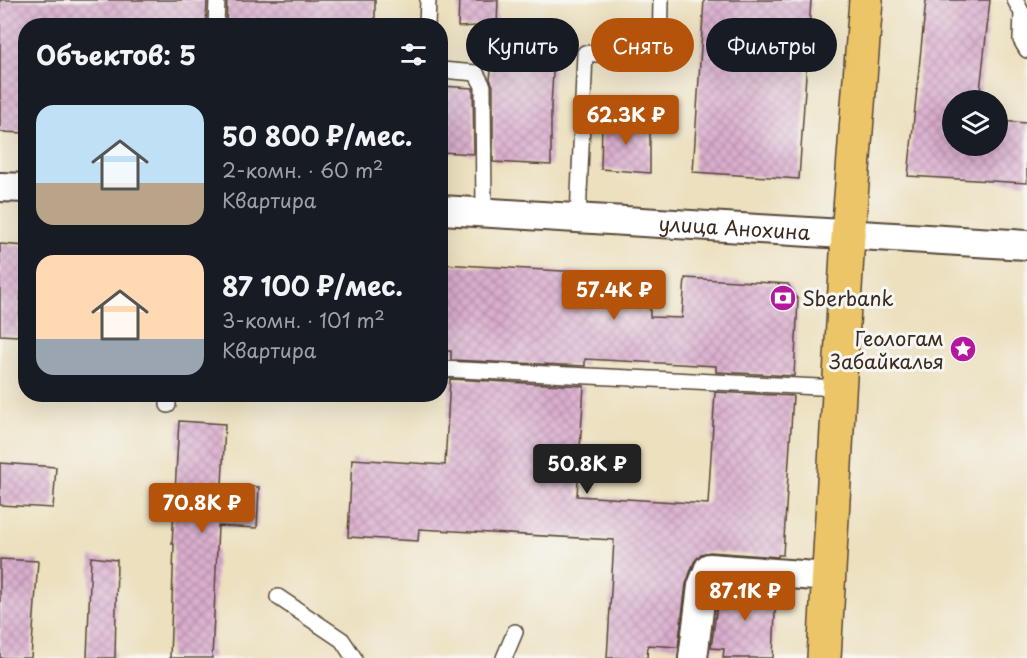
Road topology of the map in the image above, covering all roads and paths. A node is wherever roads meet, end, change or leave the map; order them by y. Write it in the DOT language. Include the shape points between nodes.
graph roads {
  1 [pos="217,0"];
  2 [pos="428,0"];
  3 [pos="660,0"];
  4 [pos="866,0"];
  5 [pos="1015,0"];
  6 [pos="216,18"];
  7 [pos="427,18"];
  8 [pos="1027,50"];
  9 [pos="448,71"];
  10 [pos="0,187"];
  11 [pos="18,188"];
  12 [pos="448,210"];
  13 [pos="484,213"];
  14 [pos="578,218"];
  15 [pos="848,236"];
  16 [pos="1027,245"];
  17 [pos="448,369"];
  18 [pos="840,388"];
  19 [pos="829,577"];
  20 [pos="278,597"];
  21 [pos="515,632"];
  22 [pos="354,658"];
  23 [pos="504,658"];
  24 [pos="693,658"];
  25 [pos="824,658"];
  1 -- 6 [label="lane"];
  2 -- 7 [label="lane"];
  3 -- 14 [label="lane" via="660,59 585,53"];
  4 -- 15 [label="main road"];
  5 -- 8 [label="lane" via="1022,13 1021,40"];
  9 -- 13 [label="lane" via="476,73 483,86"];
  10 -- 11 [label="street"];
  12 -- 13 [label="street, улица Анохина"];
  13 -- 14 [label="street, улица Анохина"];
  14 -- 15 [label="street, улица Анохина"];
  15 -- 16 [label="street, улица Анохина"];
  15 -- 18 [label="main road"];
  17 -- 18 [label="lane"];
  18 -- 19 [label="main road"];
  19 -- 24 [label="street" via="709,568 702,586"];
  19 -- 25 [label="main road"];
  20 -- 22 [label="lane" via="342,640"];
  21 -- 23 [label="lane"];
}
